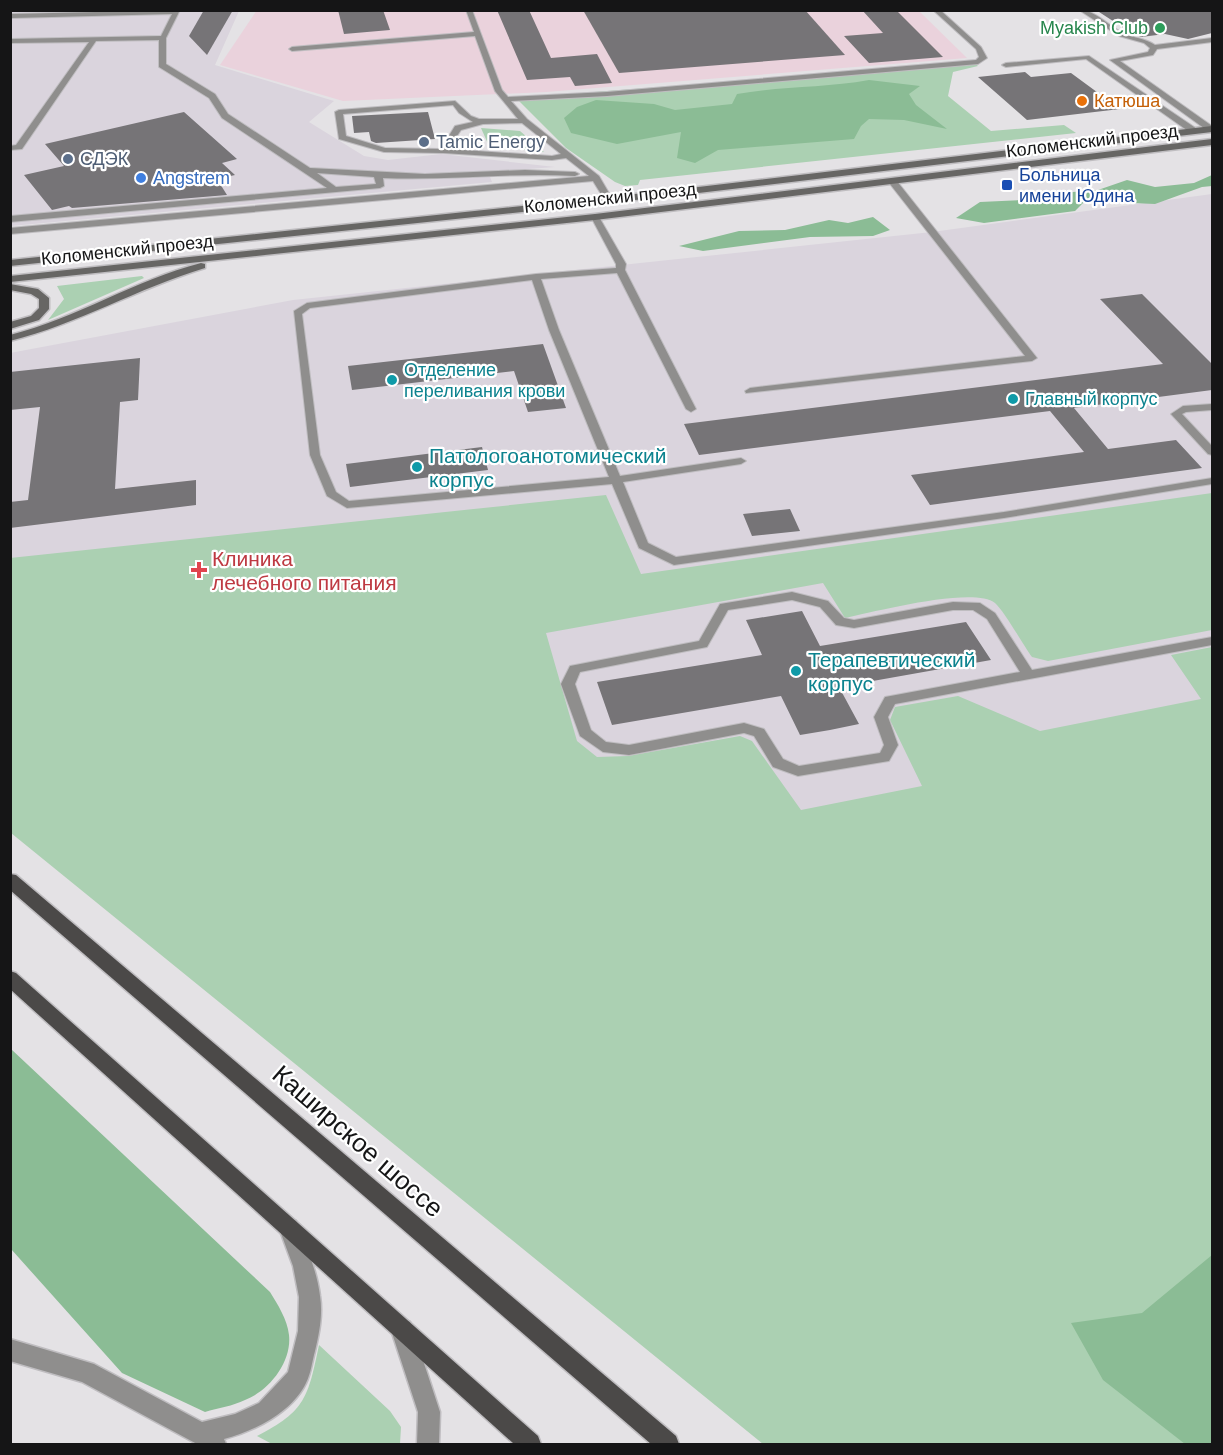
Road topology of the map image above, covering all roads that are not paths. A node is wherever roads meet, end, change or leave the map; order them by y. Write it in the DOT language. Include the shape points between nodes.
graph roads {
  1 [pos="469,10"];
  2 [pos="936,10"];
  3 [pos="1083,10"];
  4 [pos="176,11"];
  5 [pos="12,15"];
  6 [pos="479,34"];
  7 [pos="163,38"];
  8 [pos="94,39"];
  9 [pos="1212,40"];
  10 [pos="10,41"];
  11 [pos="1154,47"];
  12 [pos="292,49"];
  13 [pos="1006,65"];
  14 [pos="505,99"];
  15 [pos="524,121"];
  16 [pos="482,123"];
  17 [pos="1211,129"];
  18 [pos="1194,131"];
  19 [pos="1212,142"];
  20 [pos="15,147"];
  21 [pos="443,151"];
  22 [pos="566,156"];
  23 [pos="10,158"];
  24 [pos="308,170"];
  25 [pos="378,174"];
  26 [pos="594,177"];
  27 [pos="893,182"];
  28 [pos="380,186"];
  29 [pos="334,190"];
  30 [pos="609,200"];
  31 [pos="595,217"];
  32 [pos="10,219"];
  33 [pos="10,231"];
  34 [pos="322,246"];
  35 [pos="10,263"];
  36 [pos="620,270"];
  37 [pos="536,277"];
  38 [pos="10,279"];
  39 [pos="10,287"];
  40 [pos="10,326"];
  41 [pos="10,338"];
  42 [pos="750,391"];
  43 [pos="1212,407"];
  44 [pos="691,409"];
  45 [pos="1212,452"];
  46 [pos="741,461"];
  47 [pos="617,480"];
  48 [pos="1212,481"];
  49 [pos="1212,641"];
  50 [pos="1029,675"];
  51 [pos="10,880"];
  52 [pos="10,978"];
  53 [pos="289,1227"];
  54 [pos="401,1327"];
  55 [pos="10,1350"];
  56 [pos="208,1439"];
  57 [pos="428,1444"];
  58 [pos="530,1444"];
  59 [pos="668,1444"];
  1 -- 6 [label="lane"];
  2 -- 14 [label="lane" via="979,48 983,58 978,62 607,94"];
  3 -- 11 [label="lane" via="1121,35"];
  4 -- 5 [label="lane"];
  4 -- 7 [label="lane"];
  6 -- 12 [label="lane"];
  6 -- 14 [label="lane"];
  7 -- 8 [label="lane"];
  7 -- 24 [label="lane" via="162,65 212,96 225,116"];
  8 -- 10 [label="lane"];
  8 -- 20 [label="lane"];
  9 -- 11 [label="lane"];
  11 -- 17 [label="lane" via="1151,54 1114,60"];
  13 -- 18 [label="lane" via="1087,57"];
  14 -- 15 [label="lane"];
  15 -- 16 [label="lane"];
  15 -- 22 [label="lane"];
  16 -- 21 [label="lane" via="458,128"];
  16 -- 21 [label="lane" via="467,118 455,103 339,112 342,137 384,150"];
  17 -- 18 [label="main road, Коломенский проезд"];
  18 -- 30 [label="main road, Коломенский проезд"];
  19 -- 27 [label="main road, Коломенский проезд"];
  20 -- 23 [label="lane"];
  21 -- 22 [label="lane"];
  22 -- 26 [label="lane"];
  24 -- 25 [label="lane"];
  24 -- 29 [label="lane"];
  25 -- 26 [label="lane" via="443,177 542,171"];
  25 -- 28 [label="lane"];
  26 -- 28 [label="lane" via="544,175"];
  26 -- 30 [label="lane"];
  26 -- 33 [label="lane"];
  27 -- 31 [label="main road, Коломенский проезд"];
  27 -- 42 [label="lane" via="1032,358"];
  28 -- 29 [label="lane"];
  29 -- 32 [label="lane"];
  30 -- 35 [label="main road, Коломенский проезд"];
  31 -- 34 [label="main road, Коломенский проезд"];
  31 -- 36 [label="lane" via="621,264"];
  34 -- 38 [label="main road, Коломенский проезд"];
  34 -- 41 [label="main road" via="191,268 58,324"];
  36 -- 37 [label="lane"];
  36 -- 44 [label="lane"];
  37 -- 47 [label="lane"];
  37 -- 47 [label="lane" via="325,302 307,306 297,314 315,455 322,476 331,494 347,504"];
  39 -- 40 [label="main road" via="34,291 44,298 44,309 35,318"];
  43 -- 45 [label="lane" via="1183,409 1176,414"];
  46 -- 47 [label="lane"];
  47 -- 48 [label="lane" via="644,545 674,561"];
  49 -- 50 [label="lane"];
  50 -- 50 [label="lane" via="890,700 881,717 891,745 884,757 798,771 778,763 759,732 744,728 629,750 603,747 585,733 568,684 575,669 703,644 724,607 792,596 824,604 840,622 854,624 953,606 976,606 991,616"];
  51 -- 59 [label="main road, Каширское шоссе"];
  52 -- 53 [label="main road"];
  53 -- 54 [label="main road"];
  53 -- 56 [label="street" via="310,1297 309,1330 297,1378 267,1411"];
  54 -- 57 [label="street" via="429,1412"];
  54 -- 58 [label="main road"];
  55 -- 56 [label="street" via="86,1372"];
}
